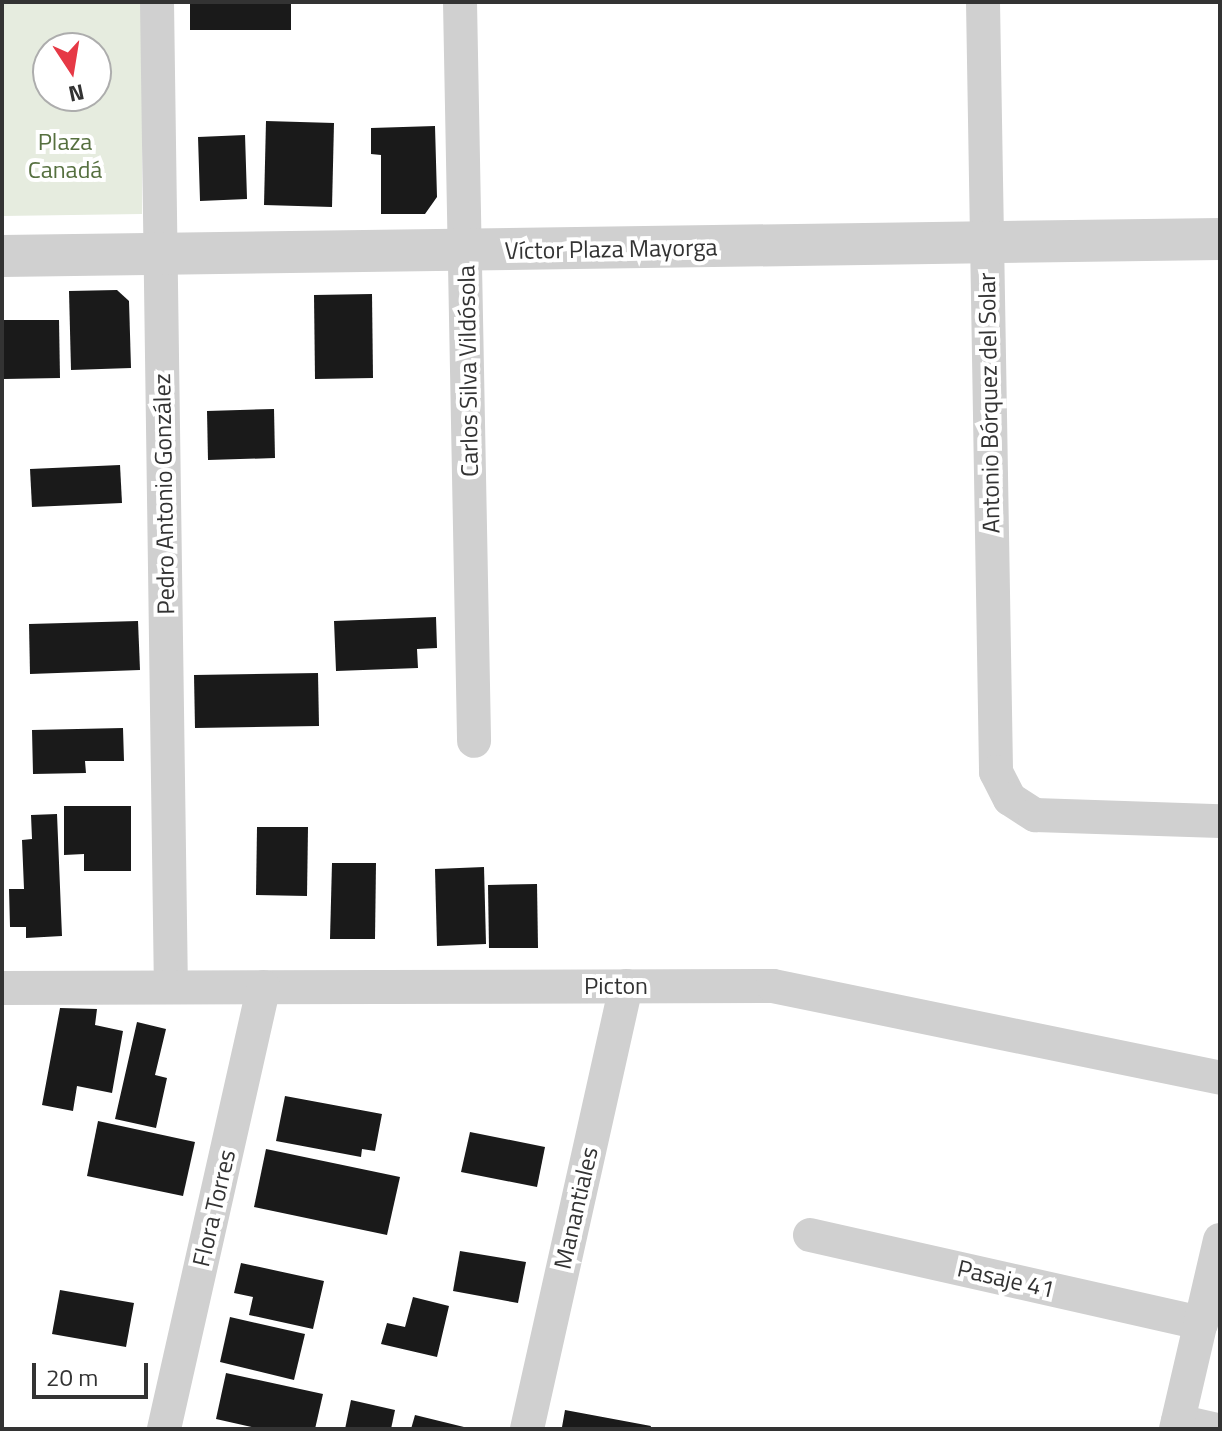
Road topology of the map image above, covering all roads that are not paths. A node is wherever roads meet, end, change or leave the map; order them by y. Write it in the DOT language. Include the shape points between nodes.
graph roads {
  1 [pos="157,2"];
  2 [pos="460,2"];
  3 [pos="983,2"];
  4 [pos="1220,239"];
  5 [pos="987,245"];
  6 [pos="466,250"];
  7 [pos="161,254"];
  8 [pos="2,256"];
  9 [pos="474,741"];
  10 [pos="1220,821"];
  11 [pos="626,986"];
  12 [pos="171,987"];
  13 [pos="264,987"];
  14 [pos="2,988"];
  15 [pos="1220,1078"];
  16 [pos="810,1235"];
  17 [pos="1220,1240"];
  18 [pos="1201,1323"];
  19 [pos="1177,1425"];
  20 [pos="164,1429"];
  21 [pos="527,1429"];
  22 [pos="1214,1429"];
  1 -- 7 [label="street, Pedro Antonio González"];
  2 -- 6 [label="street, Carlos Silva Vildósola"];
  3 -- 5 [label="street, Antonio Bórquez del Solar"];
  4 -- 5 [label="street, Víctor Plaza Mayorga"];
  5 -- 6 [label="street, Víctor Plaza Mayorga"];
  5 -- 10 [label="street, Antonio Bórquez del Solar" via="996,772 1010,799 1050,818"];
  6 -- 7 [label="street, Víctor Plaza Mayorga"];
  6 -- 9 [label="street, Carlos Silva Vildósola"];
  7 -- 8 [label="street, Víctor Plaza Mayorga"];
  7 -- 12 [label="street, Pedro Antonio González"];
  11 -- 13 [label="street, Picton"];
  11 -- 15 [label="street, Picton" via="799,988"];
  11 -- 21 [label="street, Manantiales"];
  12 -- 13 [label="street, Picton"];
  12 -- 14 [label="street, Picton"];
  13 -- 20 [label="street, Flora Torres"];
  16 -- 18 [label="street, Pasaje 41"];
  17 -- 18 [label="street"];
  18 -- 19 [label="street"];
  19 -- 22 [label="street"];
}
